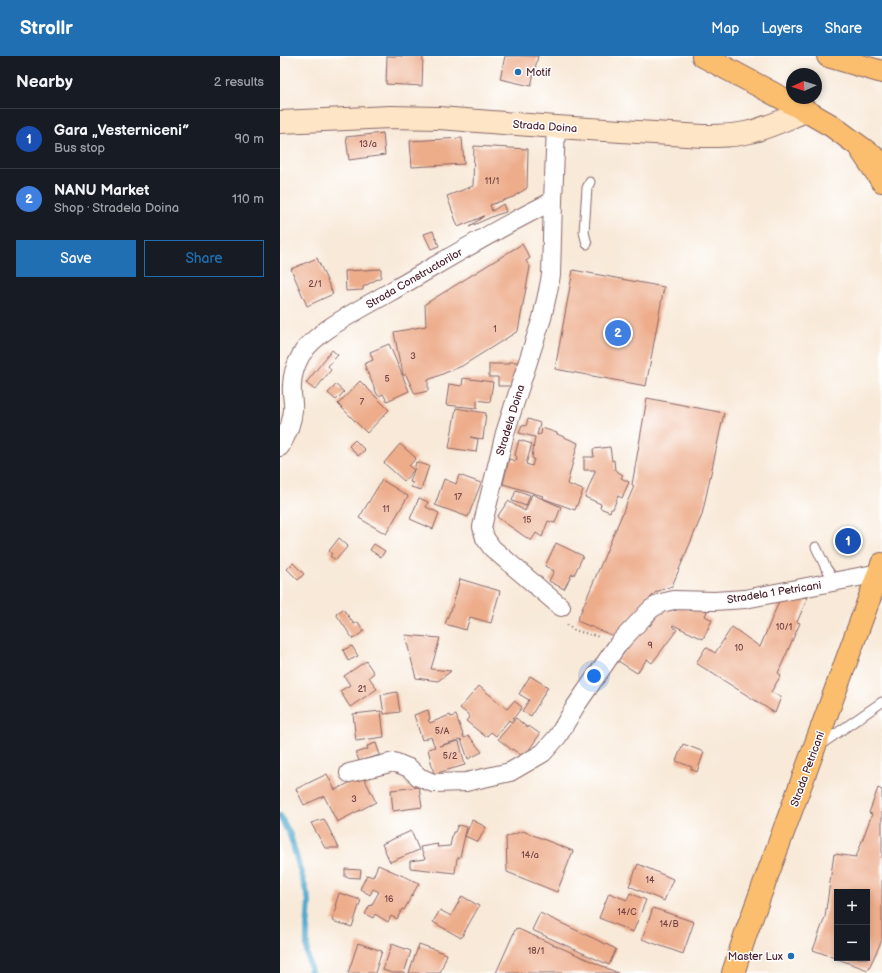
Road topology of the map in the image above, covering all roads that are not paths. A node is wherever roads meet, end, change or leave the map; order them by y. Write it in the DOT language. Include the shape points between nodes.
graph roads {
  1 [pos="703,56"];
  2 [pos="828,56"];
  3 [pos="859,65"];
  4 [pos="882,65"];
  5 [pos="882,72"];
  6 [pos="806,111"];
  7 [pos="280,122"];
  8 [pos="556,127"];
  9 [pos="858,146"];
  10 [pos="882,163"];
  11 [pos="882,181"];
  12 [pos="590,182"];
  13 [pos="553,201"];
  14 [pos="587,244"];
  15 [pos="280,447"];
  16 [pos="816,547"];
  17 [pos="880,569"];
  18 [pos="836,582"];
  19 [pos="561,607"];
  20 [pos="882,702"];
  21 [pos="814,749"];
  22 [pos="349,773"];
  23 [pos="733,973"];
  1 -- 6 [label="main road"];
  2 -- 3 [label="main road"];
  3 -- 4 [label="street"];
  3 -- 5 [label="main road"];
  6 -- 8 [label="main road, Strada Doina" via="750,132 727,135 703,136"];
  6 -- 9 [label="main road" via="832,126"];
  7 -- 8 [label="main road, Strada Doina" via="390,117"];
  8 -- 13 [label="street"];
  9 -- 10 [label="main road"];
  9 -- 11 [label="main road"];
  12 -- 14 [label="lane" via="587,188 584,232"];
  13 -- 15 [label="street, Strada Constructorilor" via="354,313 309,345 301,354 295,370 292,387 294,409 289,431"];
  13 -- 19 [label="street, Stradela Doina" via="551,275 548,291 542,318 505,433 482,527 485,538 492,548"];
  16 -- 18 [label="lane"];
  17 -- 18 [label="street, Stradela 1 Petricani"];
  17 -- 21 [label="main road, Strada Petricani"];
  18 -- 22 [label="street, Stradela 1 Petricani" via="745,598 714,601 674,600 661,603 651,609 619,643 558,736 543,753 510,772 466,782 433,783 394,762"];
  20 -- 21 [label="lane"];
  21 -- 23 [label="main road, Strada Petricani"];
}
